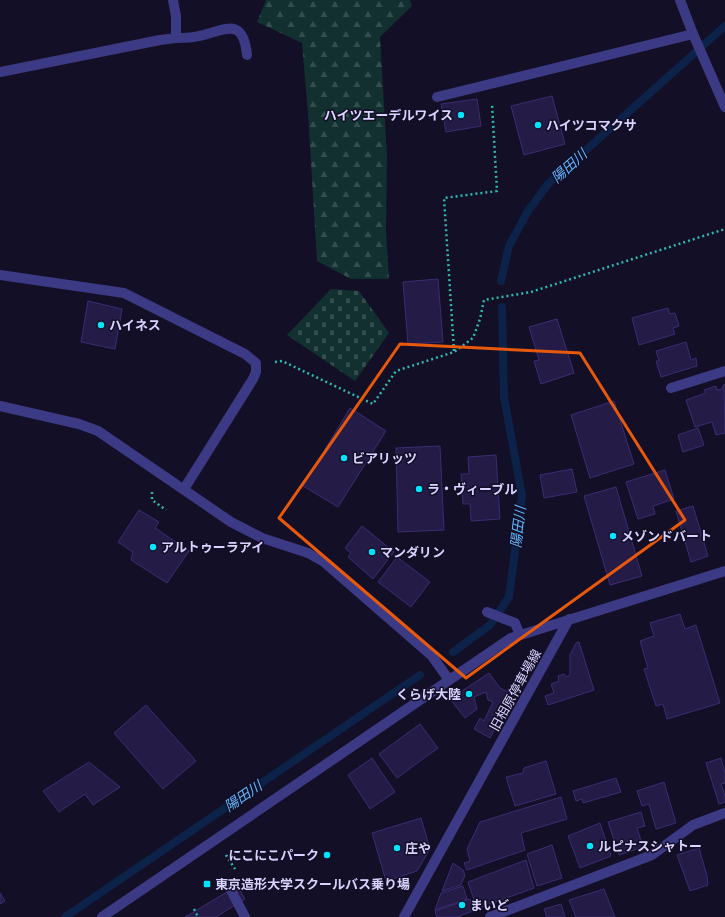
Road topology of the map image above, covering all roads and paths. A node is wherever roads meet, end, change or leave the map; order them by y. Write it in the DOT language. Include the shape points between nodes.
graph roads {
  1 [pos="173,0"];
  2 [pos="680,0"];
  3 [pos="694,37"];
  4 [pos="176,38"];
  5 [pos="247,55"];
  6 [pos="0,72"];
  7 [pos="491,84"];
  8 [pos="437,97"];
  9 [pos="725,107"];
  10 [pos="725,229"];
  11 [pos="0,275"];
  12 [pos="454,352"];
  13 [pos="256,363"];
  14 [pos="725,371"];
  15 [pos="671,388"];
  16 [pos="0,406"];
  17 [pos="184,489"];
  18 [pos="152,500"];
  19 [pos="166,510"];
  20 [pos="725,571"];
  21 [pos="486,612"];
  22 [pos="569,619"];
  23 [pos="520,635"];
  24 [pos="449,680"];
  25 [pos="725,813"];
  26 [pos="230,888"];
  27 [pos="194,909"];
  28 [pos="102,917"];
  29 [pos="198,917"];
  30 [pos="245,917"];
  31 [pos="404,917"];
  32 [pos="490,917"];
  1 -- 4 [label="street"];
  2 -- 3 [label="street"];
  3 -- 7 [label="street"];
  3 -- 9 [label="street"];
  4 -- 5 [label="street" via="198,37 225,28 234,29 241,34 246,44"];
  4 -- 6 [label="street"];
  7 -- 8 [label="street"];
  7 -- 12 [label="path" via="497,192 444,198"];
  10 -- 12 [label="path" via="531,292 484,300 473,338"];
  11 -- 13 [label="street" via="124,293 245,354"];
  12 -- 13 [label="path" via="396,371 373,404 282,362"];
  13 -- 17 [label="street" via="253,379"];
  14 -- 15 [label="street"];
  16 -- 17 [label="street" via="79,424 98,431"];
  17 -- 24 [label="street" via="251,533 308,553 324,562 432,656"];
  18 -- 19 [label="path"];
  20 -- 22 [label="street"];
  21 -- 23 [label="street" via="515,622"];
  22 -- 23 [label="street"];
  22 -- 31 [label="street, 旧相原停車場線"];
  23 -- 24 [label="street" via="511,638"];
  24 -- 28 [label="street"];
  25 -- 32 [label="street" via="693,825 652,855"];
  26 -- 30 [label="street"];
  27 -- 29 [label="path"];
}
